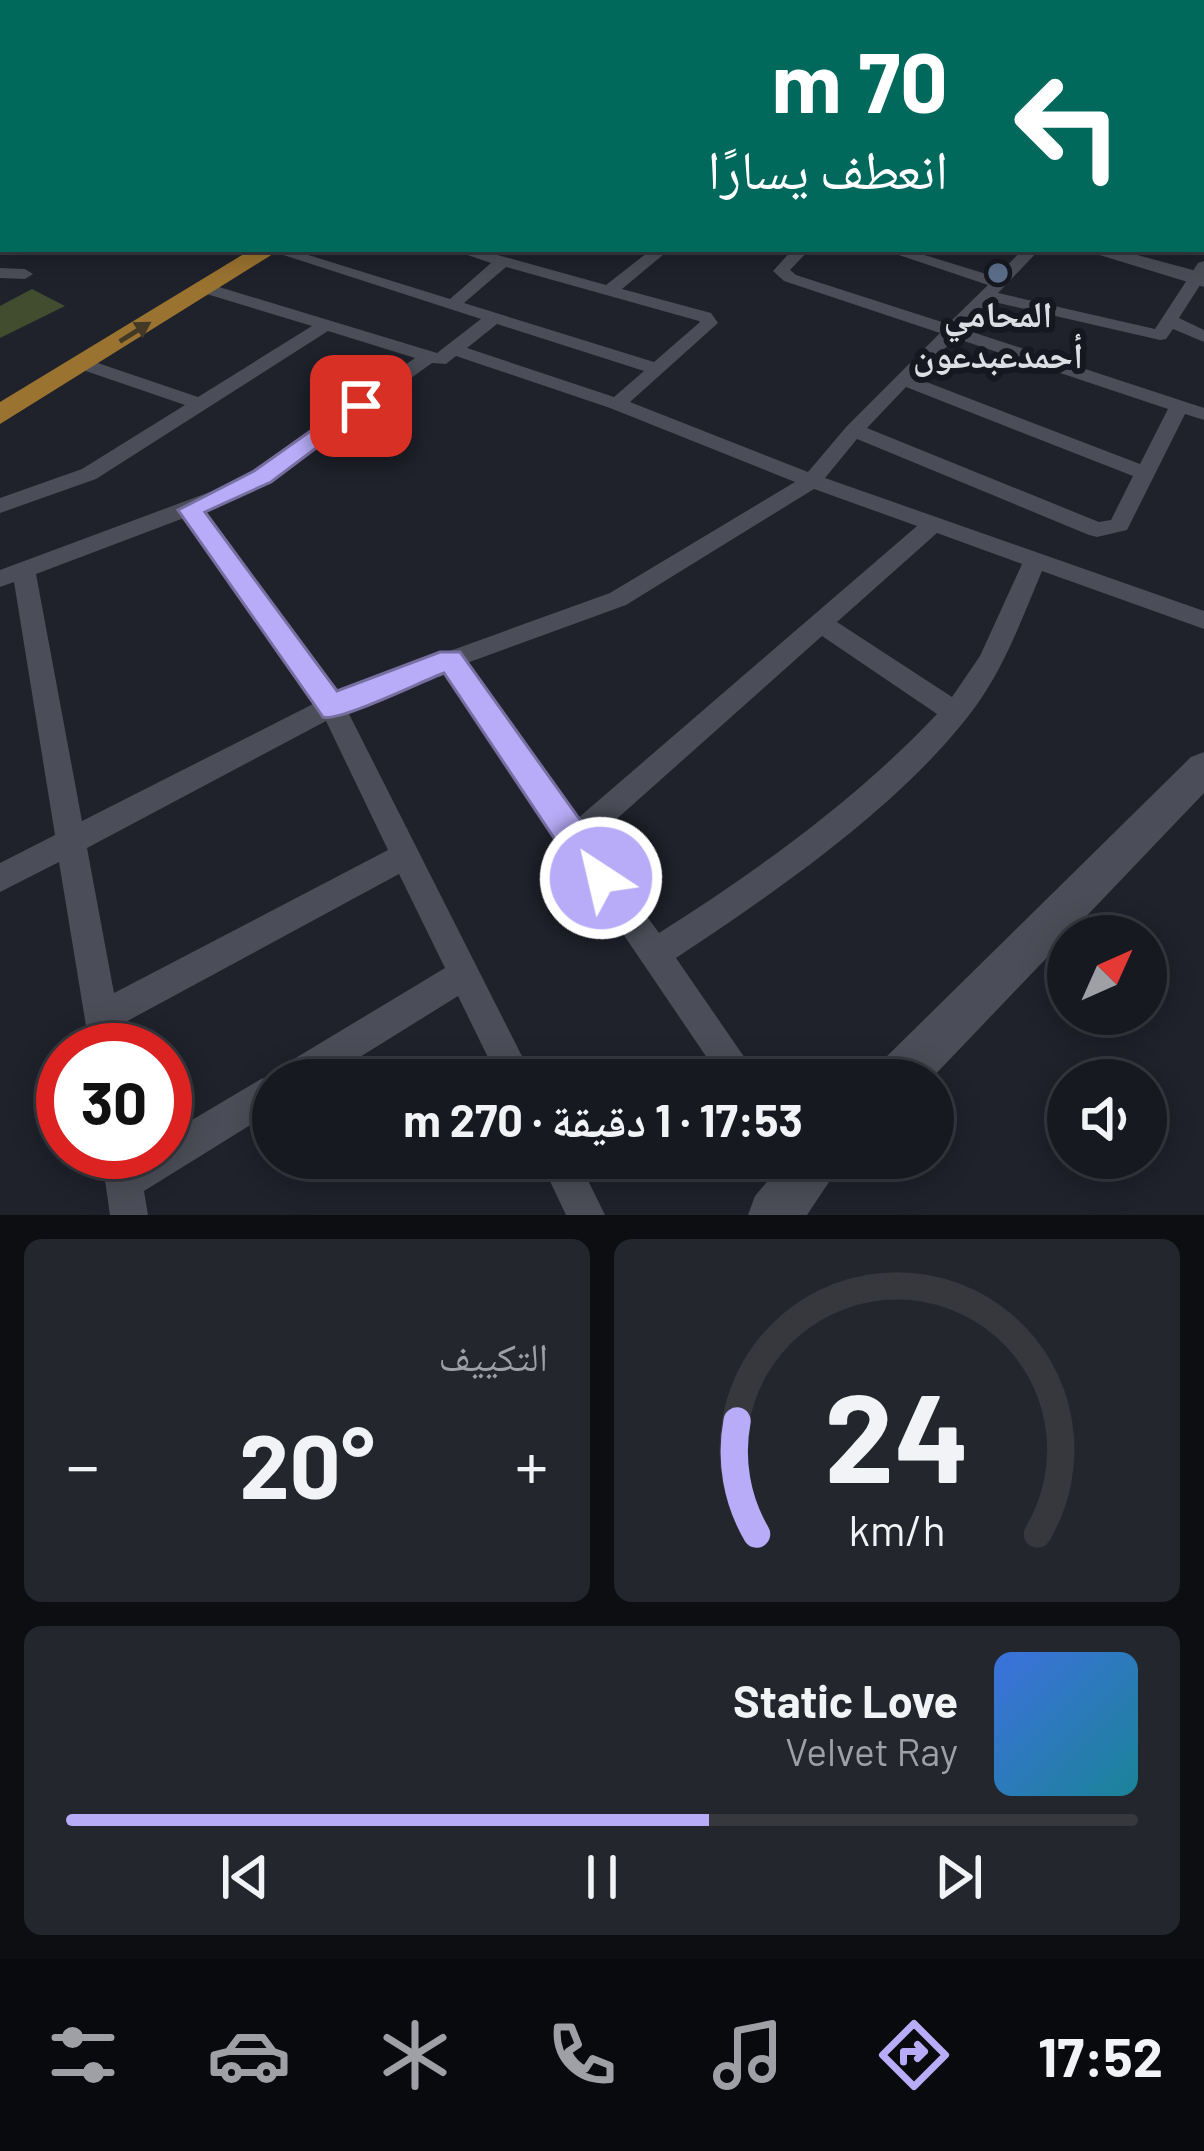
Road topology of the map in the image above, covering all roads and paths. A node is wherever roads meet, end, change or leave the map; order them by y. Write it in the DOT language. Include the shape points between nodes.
graph roads {
  1 [pos="224,252"];
  2 [pos="266,252"];
  3 [pos="280,252"];
  4 [pos="469,252"];
  5 [pos="658,252"];
  6 [pos="799,252"];
  7 [pos="897,252"];
  8 [pos="1029,252"];
  9 [pos="1103,252"];
  10 [pos="503,261"];
  11 [pos="0,273"];
  12 [pos="25,274"];
  13 [pos="1201,274"];
  14 [pos="206,288"];
  15 [pos="611,289"];
  16 [pos="993,289"];
  17 [pos="451,306"];
  18 [pos="493,319"];
  19 [pos="1169,320"];
  20 [pos="323,327"];
  21 [pos="952,328"];
  22 [pos="1204,337"];
  23 [pos="458,351"];
  24 [pos="427,358"];
  25 [pos="83,364"];
  26 [pos="656,368"];
  27 [pos="904,380"];
  28 [pos="6,398"];
  29 [pos="617,404"];
  30 [pos="202,405"];
  31 [pos="1178,406"];
  32 [pos="1204,414"];
  33 [pos="854,430"];
  34 [pos="1147,474"];
  35 [pos="812,481"];
  36 [pos="0,506"];
  37 [pos="190,510"];
  38 [pos="934,523"];
  39 [pos="1035,559"];
  40 [pos="12,575"];
  41 [pos="1204,620"];
  42 [pos="820,623"];
  43 [pos="450,659"];
  44 [pos="333,708"];
  45 [pos="956,712"];
  46 [pos="1204,768"];
  47 [pos="574,839"];
  48 [pos="74,844"];
  49 [pos="408,854"];
  50 [pos="0,878"];
  51 [pos="654,954"];
  52 [pos="463,975"];
  53 [pos="103,1016"];
  54 [pos="104,1023"];
  55 [pos="326,1059"];
  56 [pos="506,1059"];
  57 [pos="728,1059"];
  58 [pos="918,1059"];
  59 [pos="252,1104"];
  60 [pos="567,1179"];
  61 [pos="797,1179"];
  62 [pos="124,1183"];
  63 [pos="586,1215"];
  64 [pos="774,1215"];
  1 -- 28 [label="main road"];
  2 -- 14 [label="main road"];
  3 -- 17 [label="street"];
  4 -- 10 [label="street"];
  5 -- 15 [label="street"];
  6 -- 21 [label="street" via="781,271 790,278"];
  7 -- 16 [label="street"];
  8 -- 16 [label="street"];
  9 -- 13 [label="main road"];
  10 -- 15 [label="street"];
  10 -- 17 [label="street"];
  11 -- 12 [label="street"];
  13 -- 19 [label="street"];
  14 -- 20 [label="street"];
  25 -- 14 [label="main road, one-way"];
  15 -- 26 [label="street" via="709,323"];
  16 -- 19 [label="street" via="1151,335"];
  16 -- 21 [label="street"];
  17 -- 18 [label="street"];
  18 -- 23 [label="street"];
  18 -- 26 [label="street"];
  19 -- 22 [label="street"];
  20 -- 24 [label="street"];
  20 -- 30 [label="street"];
  21 -- 27 [label="street"];
  21 -- 31 [label="street"];
  23 -- 24 [label="street"];
  23 -- 29 [label="street"];
  24 -- 37 [label="street" via="262,476"];
  25 -- 28 [label="main road"];
  25 -- 30 [label="street"];
  26 -- 29 [label="street"];
  27 -- 33 [label="street"];
  27 -- 34 [label="street"];
  29 -- 35 [label="street"];
  30 -- 36 [label="street" via="89,474"];
  31 -- 32 [label="street"];
  31 -- 34 [label="street"];
  33 -- 34 [label="street" via="1096,530 1119,525"];
  33 -- 35 [label="street"];
  35 -- 38 [label="street"];
  35 -- 43 [label="street" via="618,599"];
  37 -- 40 [label="street"];
  37 -- 44 [label="street"];
  38 -- 39 [label="street"];
  38 -- 42 [label="street"];
  39 -- 41 [label="street"];
  39 -- 45 [label="street" via="997,650"];
  40 -- 48 [label="street"];
  42 -- 45 [label="street"];
  42 -- 47 [label="street"];
  43 -- 44 [label="street"];
  43 -- 47 [label="street"];
  44 -- 48 [label="street"];
  44 -- 49 [label="street"];
  45 -- 51 [label="street" via="854,807"];
  46 -- 58 [label="main road"];
  47 -- 51 [label="street"];
  48 -- 50 [label="street"];
  48 -- 53 [label="street"];
  49 -- 52 [label="street"];
  49 -- 53 [label="street"];
  51 -- 57 [label="street"];
  52 -- 55 [label="street"];
  52 -- 56 [label="street"];
  53 -- 54 [label="street"];
  59 -- 62 [label="street"];
  60 -- 63 [label="street"];
  61 -- 64 [label="main road"];
}
